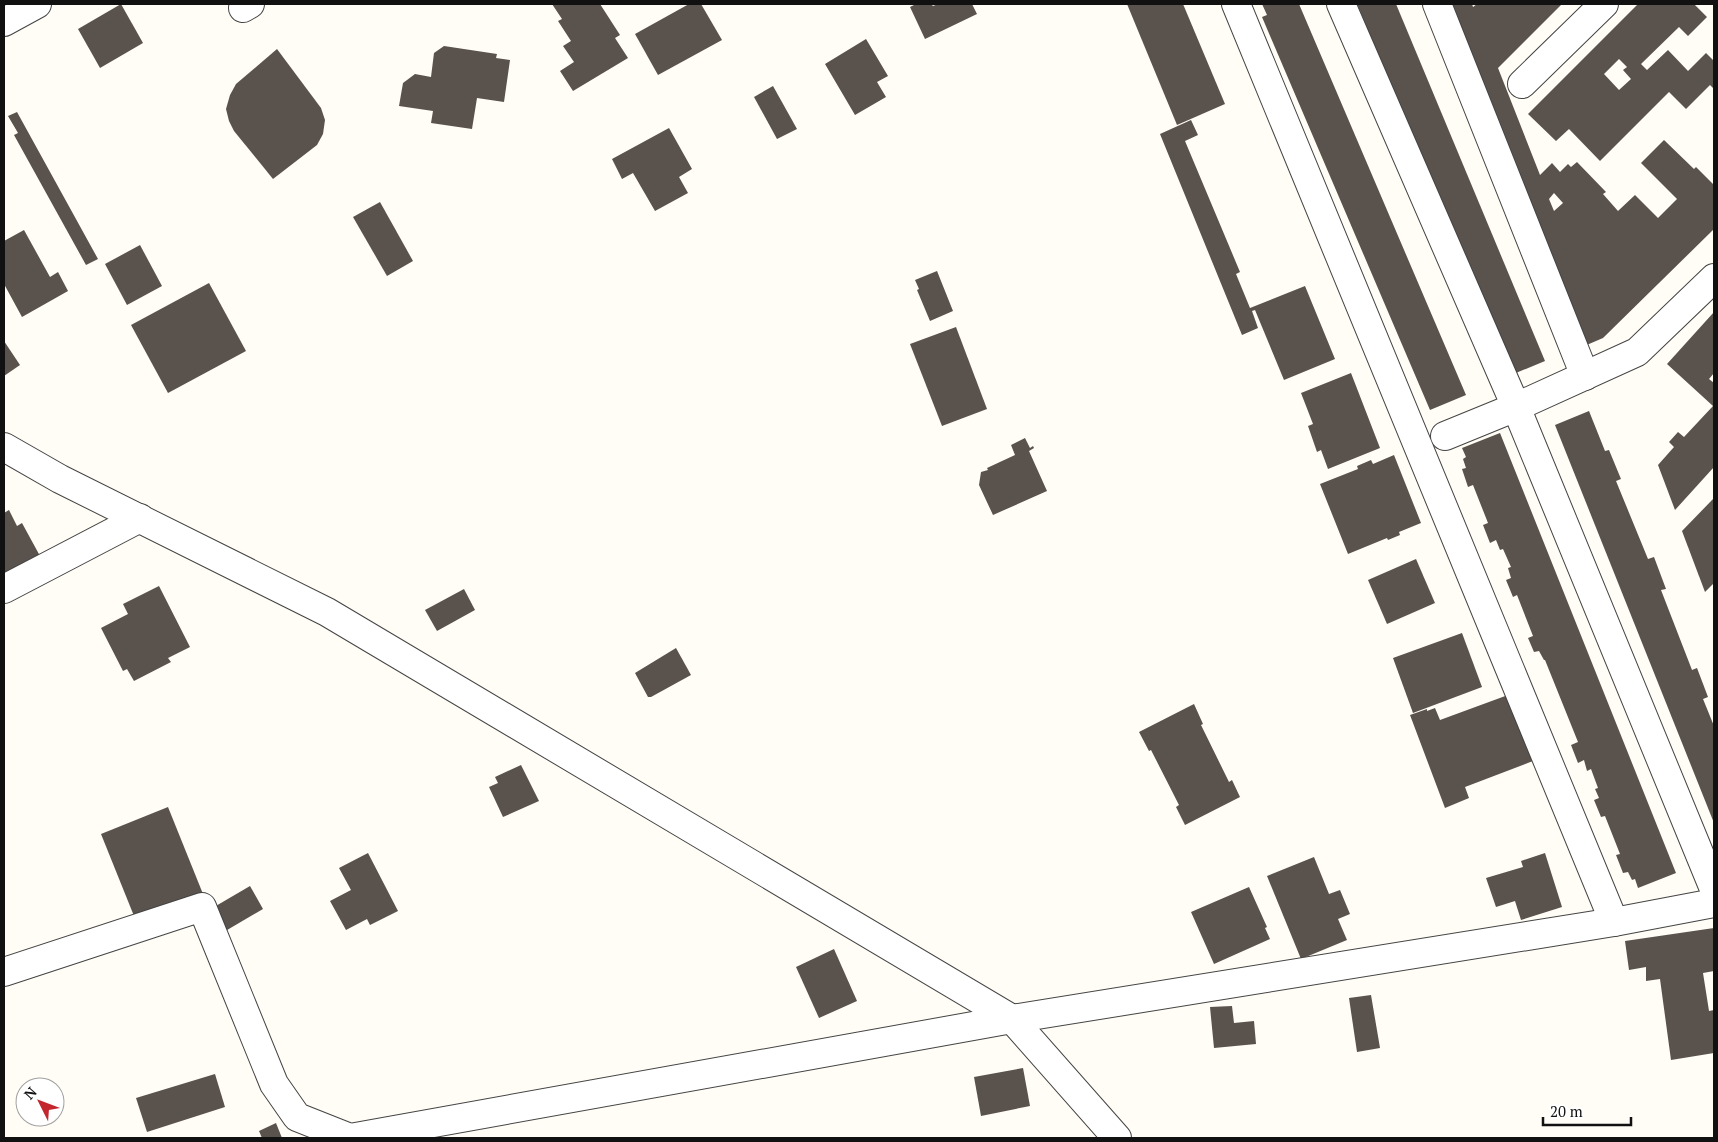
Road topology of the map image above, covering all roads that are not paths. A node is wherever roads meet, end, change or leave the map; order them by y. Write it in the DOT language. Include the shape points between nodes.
graph roads {
  1 [pos="37,4"];
  2 [pos="1236,4"];
  3 [pos="1341,4"];
  4 [pos="1437,4"];
  5 [pos="1604,4"];
  6 [pos="4,22"];
  7 [pos="1522,84"];
  8 [pos="1714,278"];
  9 [pos="1585,376"];
  10 [pos="1516,407"];
  11 [pos="1445,436"];
  12 [pos="4,447"];
  13 [pos="140,518"];
  14 [pos="4,589"];
  15 [pos="1714,889"];
  16 [pos="1714,903"];
  17 [pos="1614,922"];
  18 [pos="4,972"];
  19 [pos="1012,1019"];
  20 [pos="1117,1138"];
  1 -- 6 [label="street"];
  2 -- 17 [label="street"];
  3 -- 10 [label="street"];
  4 -- 9 [label="street"];
  5 -- 7 [label="street"];
  8 -- 9 [label="street" via="1637,352"];
  9 -- 10 [label="street"];
  10 -- 11 [label="street"];
  10 -- 15 [label="street"];
  12 -- 13 [label="street"];
  13 -- 14 [label="street"];
  13 -- 19 [label="street" via="327,612"];
  16 -- 17 [label="street"];
  17 -- 19 [label="street"];
  18 -- 19 [label="street" via="202,907 274,1084 298,1117 350,1138"];
  19 -- 20 [label="street"];
}
